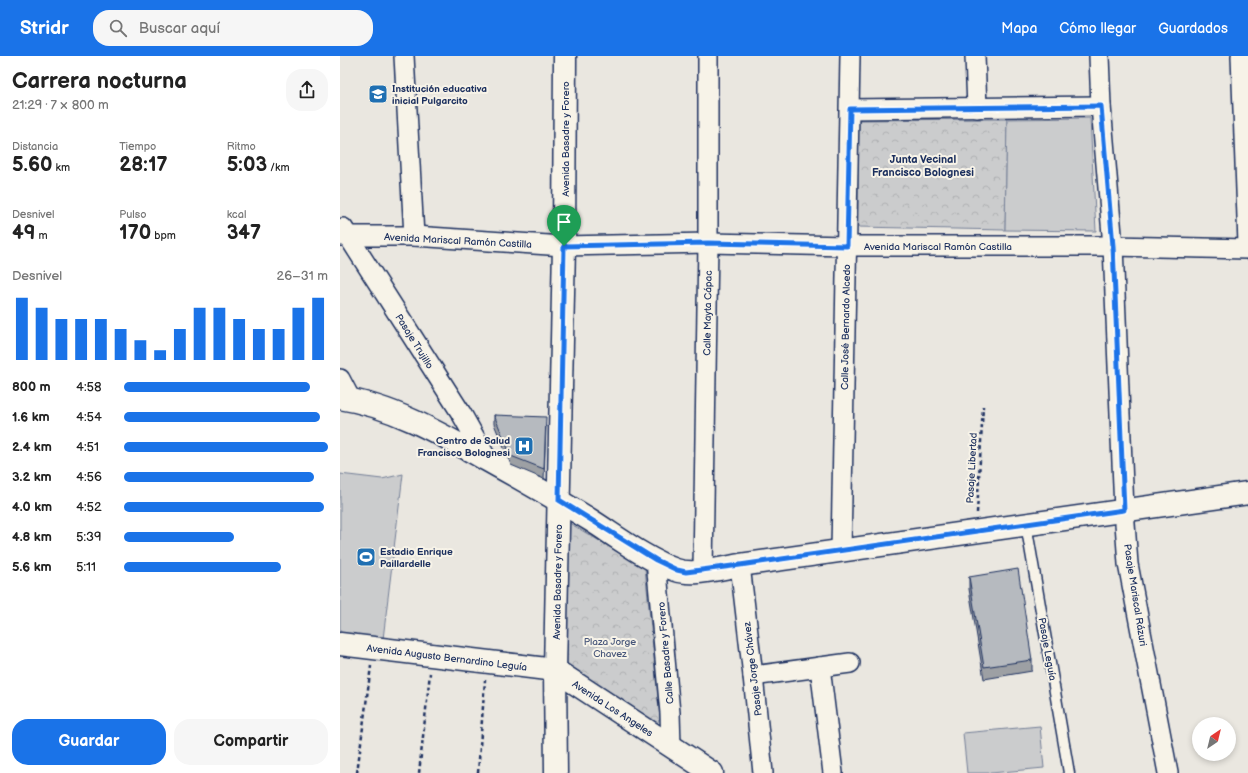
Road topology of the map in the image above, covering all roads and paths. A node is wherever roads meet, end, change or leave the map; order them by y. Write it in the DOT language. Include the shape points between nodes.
graph roads {
  1 [pos="404,56"];
  2 [pos="565,56"];
  3 [pos="708,56"];
  4 [pos="850,56"];
  5 [pos="976,56"];
  6 [pos="1099,56"];
  7 [pos="1241,56"];
  8 [pos="1101,106"];
  9 [pos="977,108"];
  10 [pos="850,109"];
  11 [pos="343,232"];
  12 [pos="414,236"];
  13 [pos="708,243"];
  14 [pos="1248,244"];
  15 [pos="564,246"];
  16 [pos="847,246"];
  17 [pos="1113,246"];
  18 [pos="1248,249"];
  19 [pos="340,379"];
  20 [pos="345,399"];
  21 [pos="983,406"];
  22 [pos="488,461"];
  23 [pos="1248,493"];
  24 [pos="559,500"];
  25 [pos="1124,510"];
  26 [pos="1026,524"];
  27 [pos="976,532"];
  28 [pos="841,551"];
  29 [pos="656,560"];
  30 [pos="740,565"];
  31 [pos="703,570"];
  32 [pos="340,644"];
  33 [pos="374,648"];
  34 [pos="432,655"];
  35 [pos="486,662"];
  36 [pos="850,663"];
  37 [pos="820,667"];
  38 [pos="554,670"];
  39 [pos="753,676"];
  40 [pos="671,746"];
  41 [pos="357,773"];
  42 [pos="419,773"];
  43 [pos="478,773"];
  44 [pos="556,773"];
  45 [pos="712,773"];
  46 [pos="763,773"];
  47 [pos="833,773"];
  48 [pos="1069,773"];
  49 [pos="1168,773"];
  1 -- 12 [label="street"];
  2 -- 15 [label="street, Avenida Basadre y Forero"];
  3 -- 13 [label="street, Calle Mayta Cápac"];
  4 -- 10 [label="street, Calle José Bernardo Alcedo"];
  5 -- 9 [label="street"];
  6 -- 8 [label="street, Pasaje Mariscal Rázuri"];
  7 -- 14 [label="street"];
  8 -- 9 [label="street"];
  8 -- 17 [label="street, Pasaje Mariscal Rázuri"];
  9 -- 10 [label="street"];
  10 -- 16 [label="street, Calle José Bernardo Alcedo"];
  11 -- 12 [label="street, Avenida Mariscal Ramón Castilla"];
  11 -- 22 [label="street, Pasaje Trujillo" via="461,413"];
  12 -- 15 [label="street, Avenida Mariscal Ramón Castilla"];
  13 -- 15 [label="street, Avenida Mariscal Ramón Castilla"];
  13 -- 16 [label="street, Avenida Mariscal Ramón Castilla"];
  13 -- 31 [label="street, Calle Mayta Cápac"];
  15 -- 24 [label="street, Avenida Basadre y Forero"];
  16 -- 17 [label="street, Avenida Mariscal Ramón Castilla"];
  16 -- 28 [label="street, Calle José Bernardo Alcedo"];
  17 -- 18 [label="street, Avenida Mariscal Ramón Castilla"];
  17 -- 25 [label="street, Pasaje Mariscal Rázuri"];
  19 -- 20 [label="street"];
  20 -- 22 [label="street" via="386,410 420,424"];
  21 -- 27 [label="path, Pasaje Libertad"];
  22 -- 24 [label="street"];
  23 -- 25 [label="street"];
  24 -- 29 [label="street"];
  24 -- 38 [label="street, Avenida Basadre y Forero"];
  25 -- 26 [label="street"];
  25 -- 49 [label="street, Pasaje Mariscal Rázuri" via="1128,564"];
  26 -- 27 [label="street"];
  26 -- 48 [label="lane, Pasaje Leguía"];
  27 -- 28 [label="street"];
  28 -- 30 [label="street"];
  29 -- 31 [label="street" via="686,572"];
  29 -- 40 [label="street, Calle Basadre y Forero"];
  30 -- 31 [label="street"];
  30 -- 39 [label="street, Pasaje Jorge Chávez"];
  32 -- 33 [label="street, Avenida Augusto Bernardino Leguía"];
  33 -- 34 [label="street, Avenida Augusto Bernardino Leguía"];
  33 -- 41 [label="path"];
  34 -- 35 [label="street, Avenida Augusto Bernardino Leguía"];
  34 -- 42 [label="path"];
  35 -- 38 [label="street, Avenida Augusto Bernardino Leguía"];
  35 -- 43 [label="path"];
  36 -- 37 [label="street"];
  37 -- 39 [label="street"];
  37 -- 47 [label="street"];
  38 -- 40 [label="street, Avenida Los Angeles"];
  38 -- 44 [label="street, Avenida Basadre y Forero"];
  39 -- 46 [label="street, Pasaje Jorge Chávez"];
  40 -- 45 [label="street, Avenida Los Angeles"];
}
